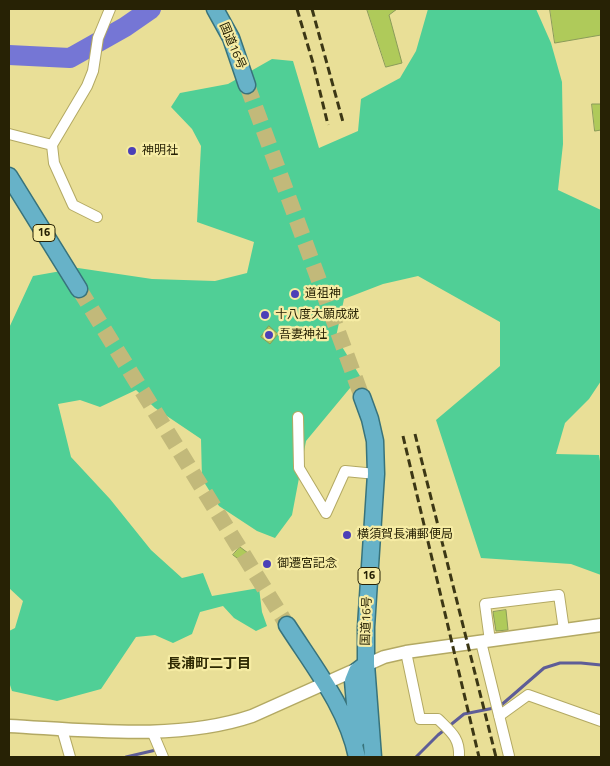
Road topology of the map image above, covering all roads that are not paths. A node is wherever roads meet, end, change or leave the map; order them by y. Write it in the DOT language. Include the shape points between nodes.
graph roads {
  1 [pos="110,9"];
  2 [pos="215,9"];
  3 [pos="247,85"];
  4 [pos="9,134"];
  5 [pos="52,145"];
  6 [pos="9,176"];
  7 [pos="97,217"];
  8 [pos="79,289"];
  9 [pos="362,396"];
  10 [pos="298,417"];
  11 [pos="376,474"];
  12 [pos="287,625"];
  13 [pos="601,625"];
  14 [pos="564,630"];
  15 [pos="486,642"];
  16 [pos="406,652"];
  17 [pos="366,664"];
  18 [pos="324,683"];
  19 [pos="499,716"];
  20 [pos="601,721"];
  21 [pos="9,726"];
  22 [pos="62,729"];
  23 [pos="152,731"];
  24 [pos="509,756"];
  25 [pos="70,757"];
  26 [pos="163,757"];
  27 [pos="358,757"];
  28 [pos="373,757"];
  29 [pos="459,757"];
  1 -- 5 [label="street" via="98,38 94,71"];
  2 -- 3 [label="highway, 国道16号" via="231,38"];
  4 -- 5 [label="street"];
  5 -- 7 [label="street" via="54,164 73,205"];
  6 -- 8 [label="highway, 16"];
  9 -- 11 [label="highway, 国道16号 / 16" via="375,441"];
  10 -- 11 [label="street" via="300,468 326,513 345,470"];
  11 -- 17 [label="highway, 国道16号 / 16"];
  12 -- 18 [label="highway"];
  13 -- 14 [label="street"];
  14 -- 15 [label="street"];
  14 -- 15 [label="street" via="559,595 485,604"];
  15 -- 16 [label="street"];
  15 -- 19 [label="street"];
  16 -- 17 [label="street"];
  16 -- 29 [label="street" via="420,719 438,719 456,738"];
  17 -- 18 [label="street"];
  17 -- 27 [label="highway" via="357,671 353,681"];
  17 -- 28 [label="highway, 国道16号 / 16"];
  18 -- 23 [label="street" via="236,721"];
  18 -- 27 [label="highway" via="346,720"];
  19 -- 20 [label="street" via="528,695"];
  19 -- 24 [label="street"];
  21 -- 22 [label="street"];
  22 -- 23 [label="street"];
  22 -- 25 [label="street"];
  23 -- 26 [label="street"];
}
